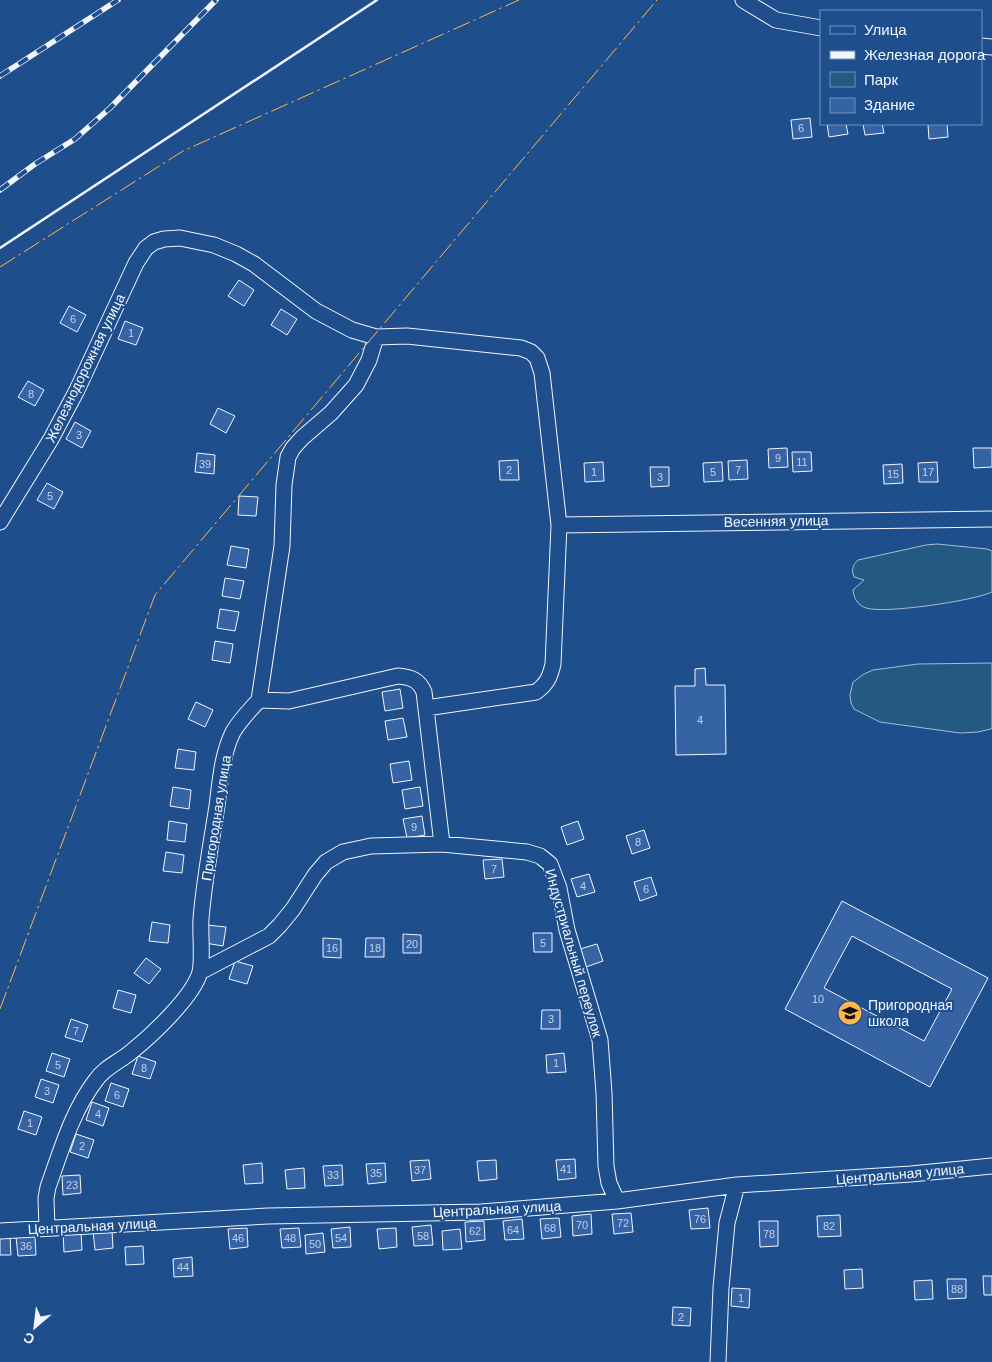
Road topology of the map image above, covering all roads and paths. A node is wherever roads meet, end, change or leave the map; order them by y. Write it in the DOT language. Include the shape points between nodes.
graph roads {
  1 [pos="743,0"];
  2 [pos="820,28"];
  3 [pos="376,337"];
  4 [pos="992,519"];
  5 [pos="0,522"];
  6 [pos="559,525"];
  7 [pos="259,700"];
  8 [pos="426,708"];
  9 [pos="442,844"];
  10 [pos="200,972"];
  11 [pos="992,1166"];
  12 [pos="737,1185"];
  13 [pos="616,1201"];
  14 [pos="47,1228"];
  15 [pos="0,1231"];
  16 [pos="718,1362"];
  1 -- 2 [label="street" via="776,20"];
  3 -- 5 [label="street, Железнодорожная улица" via="346,327 316,311 260,268 236,254 214,245 180,238 154,242 136,263 77,390"];
  3 -- 6 [label="street" via="407,336 520,348 537,358 542,373"];
  3 -- 7 [label="street" via="356,385 302,438 288,458 282,546"];
  4 -- 6 [label="street, Весенняя улица"];
  6 -- 8 [label="street" via="553,664 545,685 536,692"];
  7 -- 8 [label="street" via="289,701 408,676 421,685"];
  7 -- 10 [label="street, Пригородная улица" via="233,733 221,778 201,920"];
  8 -- 9 [label="street"];
  9 -- 10 [label="street, Индустриальный переулок" via="371,846 343,852 326,862 294,908 269,936"];
  9 -- 13 [label="street, Индустриальный переулок" via="527,852 550,864 600,1040 606,1166"];
  10 -- 14 [label="street, Пригородная улица" via="161,1025 105,1070 86,1094 48,1188"];
  11 -- 12 [label="street, Центральная улица"];
  12 -- 13 [label="street, Центральная улица"];
  12 -- 16 [label="street" via="727,1222"];
  13 -- 14 [label="street, Центральная улица" via="481,1212 268,1216"];
  14 -- 15 [label="street, Центральная улица"];
}
